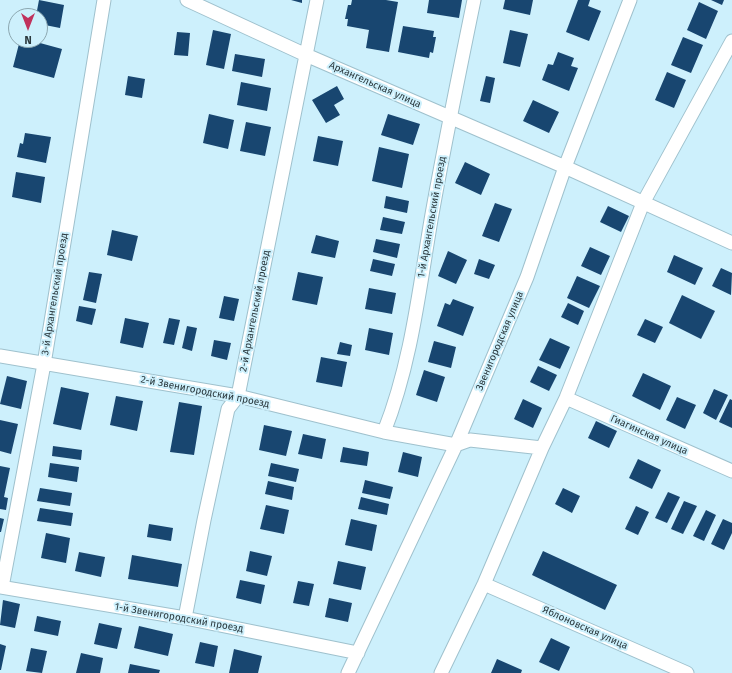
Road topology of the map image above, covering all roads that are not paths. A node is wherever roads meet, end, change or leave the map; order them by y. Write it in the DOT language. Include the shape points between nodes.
graph roads {
  1 [pos="104,0"];
  2 [pos="187,0"];
  3 [pos="317,0"];
  4 [pos="474,0"];
  5 [pos="630,0"];
  6 [pos="732,41"];
  7 [pos="306,54"];
  8 [pos="450,119"];
  9 [pos="564,167"];
  10 [pos="643,203"];
  11 [pos="732,243"];
  12 [pos="0,356"];
  13 [pos="44,364"];
  14 [pos="238,396"];
  15 [pos="566,398"];
  16 [pos="384,432"];
  17 [pos="456,445"];
  18 [pos="542,448"];
  19 [pos="732,471"];
  20 [pos="484,584"];
  21 [pos="1,587"];
  22 [pos="185,618"];
  23 [pos="358,653"];
  24 [pos="348,673"];
  25 [pos="441,673"];
  26 [pos="687,673"];
  1 -- 13 [label="street, 3-й Архангельский проезд"];
  2 -- 7 [label="street, Архангельская улица"];
  3 -- 7 [label="street, 2-й Архангельский проезд"];
  4 -- 8 [label="street, 1-й Архангельский проезд"];
  5 -- 9 [label="street, Звенигородская улица"];
  6 -- 10 [label="street"];
  7 -- 8 [label="street, Архангельская улица"];
  7 -- 14 [label="street, 2-й Архангельский проезд"];
  8 -- 9 [label="street, Архангельская улица"];
  8 -- 16 [label="street, 1-й Архангельский проезд" via="410,342 395,404"];
  9 -- 10 [label="street, Архангельская улица"];
  9 -- 17 [label="street, Звенигородская улица" via="527,277"];
  10 -- 11 [label="street"];
  10 -- 15 [label="street"];
  12 -- 13 [label="street, 2-й Звенигородский проезд"];
  13 -- 14 [label="street, 2-й Звенигородский проезд"];
  13 -- 21 [label="street, 3-й Архангельский проезд"];
  14 -- 16 [label="street, 2-й Звенигородский проезд"];
  14 -- 22 [label="street, 2-й Архангельский проезд" via="228,409"];
  15 -- 18 [label="street"];
  15 -- 19 [label="street, Гиагинская улица"];
  16 -- 17 [label="street, 2-й Звенигородский проезд"];
  17 -- 18 [label="street" via="470,440"];
  17 -- 23 [label="street, Звенигородская улица"];
  18 -- 20 [label="street"];
  20 -- 25 [label="street"];
  20 -- 26 [label="street, Яблоновская улица"];
  21 -- 22 [label="street, 1-й Звенигородский проезд"];
  22 -- 23 [label="street, 1-й Звенигородский проезд"];
  23 -- 24 [label="street, Звенигородская улица"];
}
